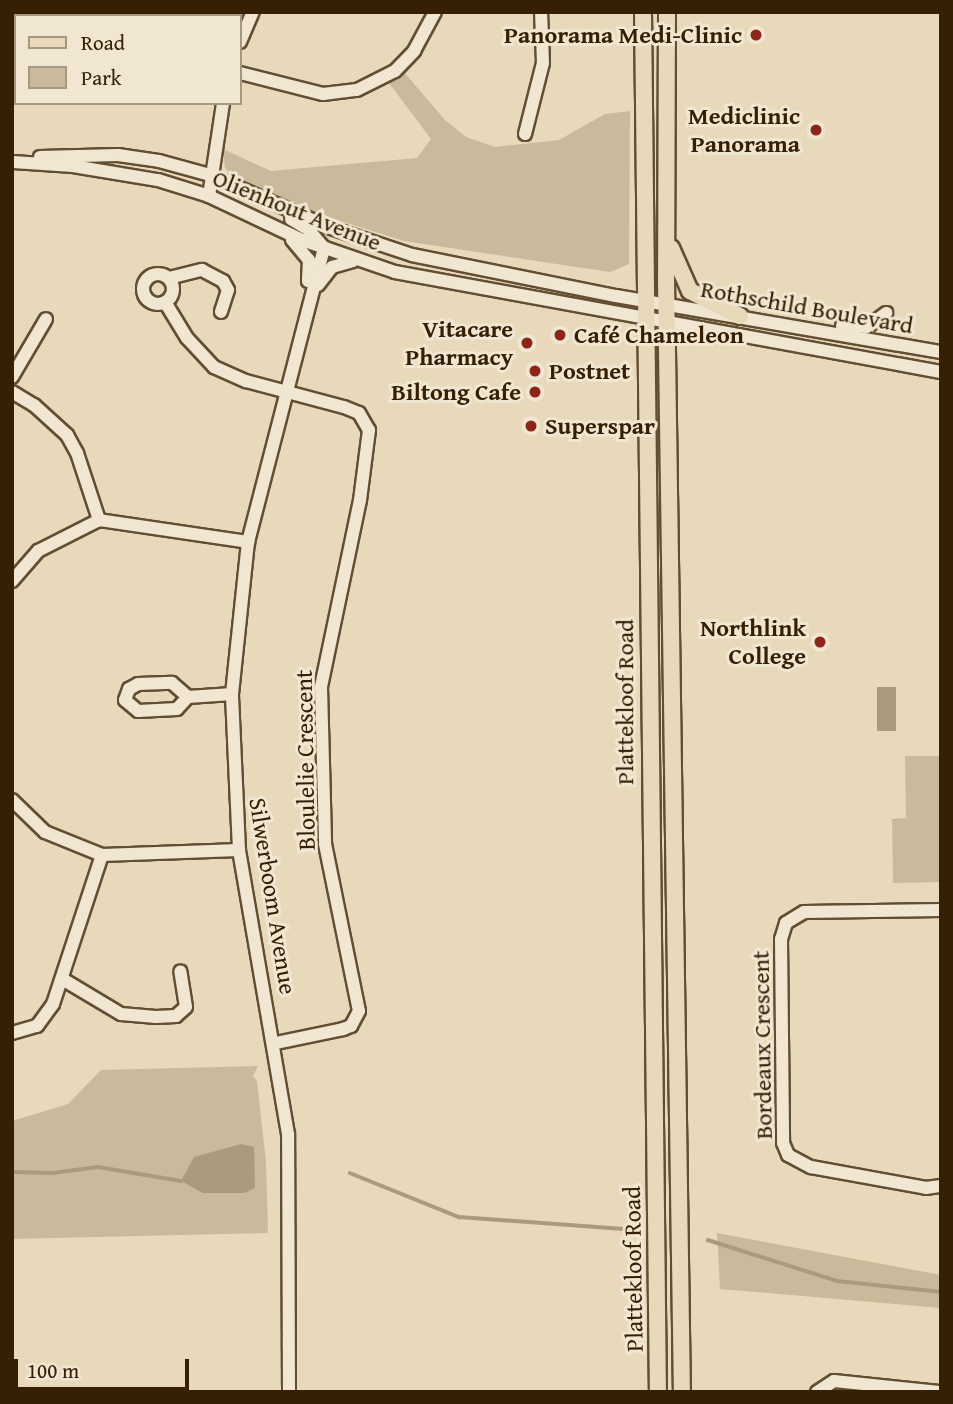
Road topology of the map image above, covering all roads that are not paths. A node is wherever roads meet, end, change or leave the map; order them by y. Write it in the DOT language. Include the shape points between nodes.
graph roads {
  1 [pos="253,12"];
  2 [pos="435,12"];
  3 [pos="541,12"];
  4 [pos="643,12"];
  5 [pos="667,12"];
  6 [pos="242,37"];
  7 [pos="242,74"];
  8 [pos="223,105"];
  9 [pos="525,134"];
  10 [pos="12,162"];
  11 [pos="210,174"];
  12 [pos="209,196"];
  13 [pos="264,199"];
  14 [pos="271,226"];
  15 [pos="666,236"];
  16 [pos="365,240"];
  17 [pos="324,248"];
  18 [pos="357,260"];
  19 [pos="169,278"];
  20 [pos="309,297"];
  21 [pos="165,302"];
  22 [pos="647,302"];
  23 [pos="667,304"];
  24 [pos="221,312"];
  25 [pos="886,313"];
  26 [pos="740,316"];
  27 [pos="46,319"];
  28 [pos="647,319"];
  29 [pos="668,323"];
  30 [pos="786,324"];
  31 [pos="941,352"];
  32 [pos="941,372"];
  33 [pos="12,377"];
  34 [pos="284,391"];
  35 [pos="12,392"];
  36 [pos="99,520"];
  37 [pos="248,542"];
  38 [pos="12,580"];
  39 [pos="232,694"];
  40 [pos="188,697"];
  41 [pos="12,800"];
  42 [pos="239,850"];
  43 [pos="102,855"];
  44 [pos="941,910"];
  45 [pos="180,971"];
  46 [pos="64,980"];
  47 [pos="12,1034"];
  48 [pos="276,1043"];
  49 [pos="941,1186"];
  50 [pos="289,1392"];
  51 [pos="658,1392"];
  52 [pos="682,1392"];
  53 [pos="817,1392"];
  54 [pos="941,1392"];
  1 -- 6 [label="street"];
  2 -- 7 [label="street" via="414,51 395,71 357,90 323,94"];
  3 -- 9 [label="street" via="543,63"];
  4 -- 22 [label="main road, Plattekloof Road"];
  5 -- 15 [label="main road, Plattekloof Road"];
  8 -- 11 [label="street"];
  10 -- 11 [label="street, Olienhout Avenue" via="46,156 118,155"];
  10 -- 12 [label="street, Olienhout Avenue" via="118,172"];
  11 -- 12 [label="street"];
  11 -- 13 [label="street, Olienhout Avenue"];
  12 -- 14 [label="street, Olienhout Avenue"];
  13 -- 16 [label="street, Olienhout Avenue"];
  13 -- 17 [label="street" via="309,230"];
  14 -- 17 [label="street, Olienhout Avenue"];
  14 -- 20 [label="street" via="305,252"];
  15 -- 23 [label="main road, Plattekloof Road"];
  15 -- 26 [label="main road" via="691,291"];
  16 -- 17 [label="street"];
  16 -- 22 [label="street, Olienhout Avenue" via="412,255"];
  17 -- 18 [label="street, Olienhout Avenue"];
  17 -- 20 [label="street, Silwerboom Avenue"];
  18 -- 20 [label="street" via="327,271"];
  18 -- 28 [label="street, Olienhout Avenue" via="439,281"];
  19 -- 21 [label="street" via="174,290"];
  19 -- 21 [label="street" via="154,274 144,285 151,302"];
  19 -- 24 [label="street" via="202,270 223,281 228,290"];
  20 -- 34 [label="street, Silwerboom Avenue"];
  21 -- 34 [label="street, Bloulelie Crescent" via="187,338 214,367"];
  22 -- 23 [label="street, Olienhout Avenue"];
  22 -- 28 [label="main road, Plattekloof Road"];
  23 -- 26 [label="street, Rothschild Boulevard"];
  23 -- 29 [label="main road, Plattekloof Road"];
  25 -- 30 [label="street" via="867,327 811,321"];
  26 -- 30 [label="street, Rothschild Boulevard"];
  27 -- 33 [label="street"];
  28 -- 29 [label="street, Olienhout Avenue"];
  28 -- 51 [label="main road, Plattekloof Road" via="647,732"];
  29 -- 32 [label="street, Rothschild Boulevard"];
  29 -- 52 [label="main road, Plattekloof Road"];
  30 -- 31 [label="street, Rothschild Boulevard"];
  34 -- 37 [label="street, Silwerboom Avenue"];
  34 -- 48 [label="street, Bloulelie Crescent" via="359,413 369,430 360,500 320,687 325,844 359,1011 351,1026"];
  35 -- 36 [label="street" via="67,435"];
  36 -- 37 [label="street"];
  36 -- 38 [label="street" via="38,551"];
  37 -- 39 [label="street, Silwerboom Avenue"];
  39 -- 40 [label="street"];
  39 -- 42 [label="street, Silwerboom Avenue"];
  41 -- 43 [label="street" via="45,832"];
  42 -- 43 [label="street"];
  42 -- 48 [label="street, Silwerboom Avenue"];
  43 -- 46 [label="street"];
  44 -- 49 [label="street, Bordeaux Crescent" via="804,912 786,923 781,939 785,1149 793,1160 811,1167 926,1188"];
  45 -- 46 [label="street" via="186,1007 176,1016 121,1014"];
  46 -- 47 [label="street" via="37,1026"];
  48 -- 50 [label="street, Silwerboom Avenue" via="290,1171"];
  53 -- 54 [label="street" via="834,1381"];
}
